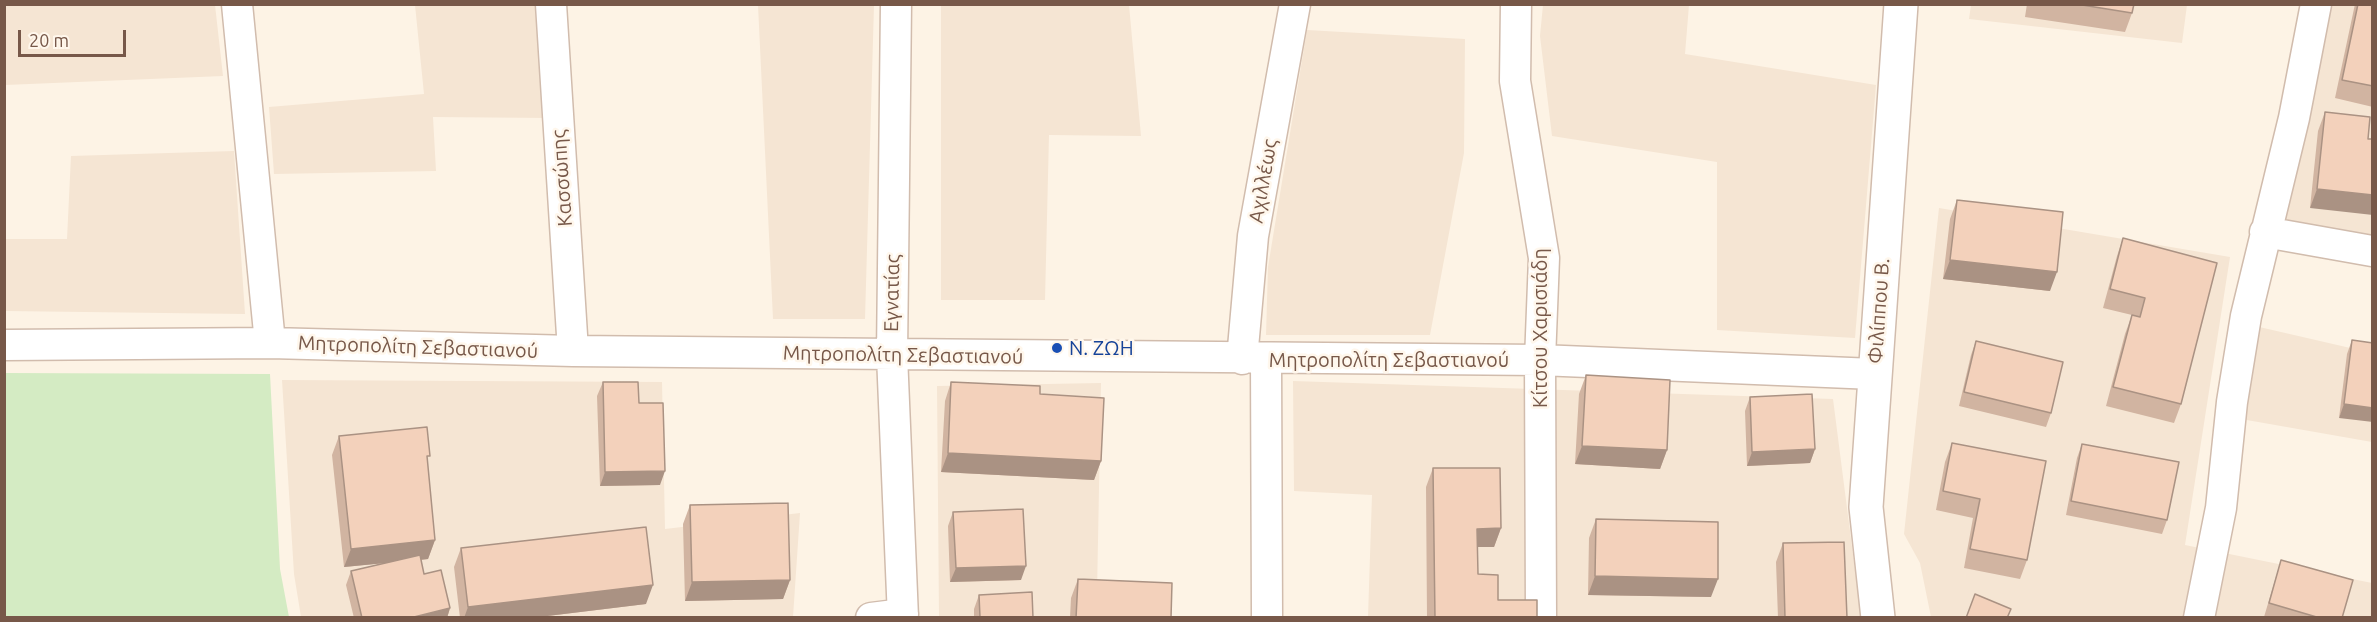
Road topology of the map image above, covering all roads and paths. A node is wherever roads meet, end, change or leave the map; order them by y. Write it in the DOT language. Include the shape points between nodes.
graph roads {
  1 [pos="237,4"];
  2 [pos="551,4"];
  3 [pos="896,4"];
  4 [pos="1295,4"];
  5 [pos="1516,4"];
  6 [pos="1901,4"];
  7 [pos="2316,4"];
  8 [pos="2265,232"];
  9 [pos="2373,251"];
  10 [pos="270,343"];
  11 [pos="4,345"];
  12 [pos="573,351"];
  13 [pos="892,355"];
  14 [pos="1254,359"];
  15 [pos="1540,360"];
  16 [pos="1874,374"];
  17 [pos="903,616"];
  18 [pos="871,618"];
  19 [pos="1267,618"];
  20 [pos="1541,618"];
  21 [pos="1878,618"];
  22 [pos="2199,618"];
  1 -- 10 [label="street"];
  2 -- 12 [label="street, Κασσώπης"];
  3 -- 13 [label="street, Εγνατίας"];
  4 -- 14 [label="street, Αχιλλέως" via="1253,236"];
  5 -- 15 [label="street, Κίτσου Χαρισιάδη" via="1515,81 1544,258"];
  6 -- 16 [label="street, Φιλίππου Β."];
  7 -- 8 [label="street" via="2294,118"];
  8 -- 9 [label="street"];
  8 -- 22 [label="street" via="2240,350 2221,508"];
  10 -- 11 [label="street, Μητροπολίτη Σεβαστιανού"];
  10 -- 12 [label="street, Μητροπολίτη Σεβαστιανού"];
  12 -- 13 [label="street, Μητροπολίτη Σεβαστιανού"];
  13 -- 14 [label="street, Μητροπολίτη Σεβαστιανού"];
  13 -- 17 [label="street, Εγνατίας"];
  14 -- 15 [label="street, Μητροπολίτη Σεβαστιανού"];
  14 -- 19 [label="street, Αχιλλέως"];
  15 -- 16 [label="street, Μητροπολίτη Σεβαστιανού"];
  15 -- 20 [label="street, Κίτσου Χαρισιάδη"];
  16 -- 21 [label="street, Φιλίππου Β." via="1866,507"];
  17 -- 18 [label="street"];
}
